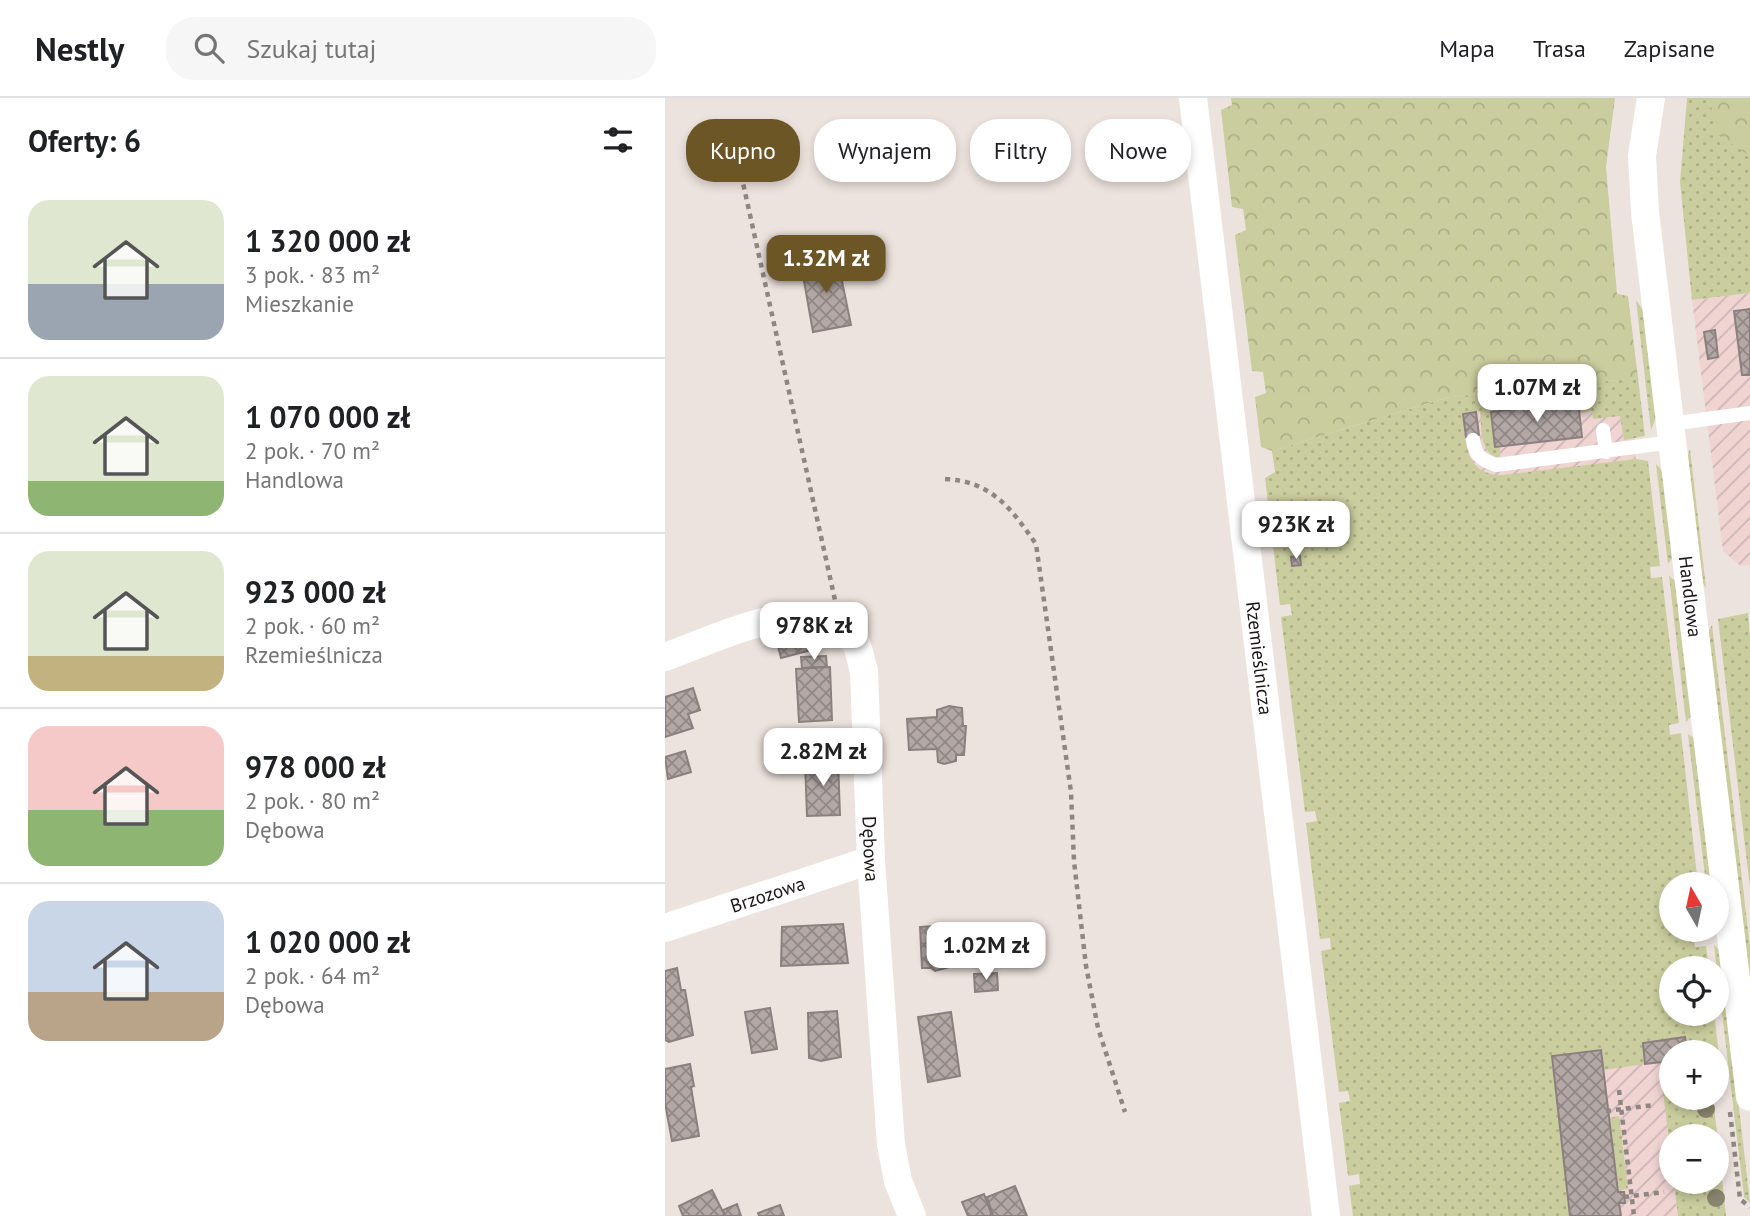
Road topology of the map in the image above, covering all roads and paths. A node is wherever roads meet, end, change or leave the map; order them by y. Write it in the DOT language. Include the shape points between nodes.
graph roads {
  1 [pos="1193,98"];
  2 [pos="1651,98"];
  3 [pos="743,182"];
  4 [pos="1750,413"];
  5 [pos="1603,430"];
  6 [pos="1672,433"];
  7 [pos="1473,440"];
  8 [pos="1606,452"];
  9 [pos="945,479"];
  10 [pos="837,625"];
  11 [pos="665,657"];
  12 [pos="871,860"];
  13 [pos="665,928"];
  14 [pos="1619,1090"];
  15 [pos="1750,1091"];
  16 [pos="1654,1105"];
  17 [pos="1621,1109"];
  18 [pos="1606,1111"];
  19 [pos="1125,1112"];
  20 [pos="1659,1193"];
  21 [pos="1632,1196"];
  22 [pos="1624,1197"];
  23 [pos="912,1216"];
  24 [pos="1326,1216"];
  25 [pos="1634,1216"];
  1 -- 24 [label="street, Rzemieślnicza"];
  2 -- 6 [label="street, Handlowa" via="1642,156 1645,212"];
  3 -- 10 [label="path" via="834,588"];
  4 -- 6 [label="lane"];
  5 -- 8 [label="lane"];
  6 -- 8 [label="lane"];
  6 -- 15 [label="street, Handlowa"];
  7 -- 8 [label="lane" via="1482,460 1496,465"];
  9 -- 19 [label="path" via="968,480 985,488 1014,512 1036,544 1071,792 1086,966 1098,1028"];
  10 -- 11 [label="street" via="808,615 776,619"];
  10 -- 12 [label="street, Dębowa" via="856,645 864,671"];
  12 -- 13 [label="street, Brzozowa"];
  12 -- 23 [label="street, Dębowa" via="891,1145"];
  14 -- 17 [label="path"];
  16 -- 17 [label="path"];
  17 -- 18 [label="path"];
  17 -- 21 [label="path"];
  20 -- 21 [label="path"];
  21 -- 22 [label="path"];
  21 -- 25 [label="path"];
}
